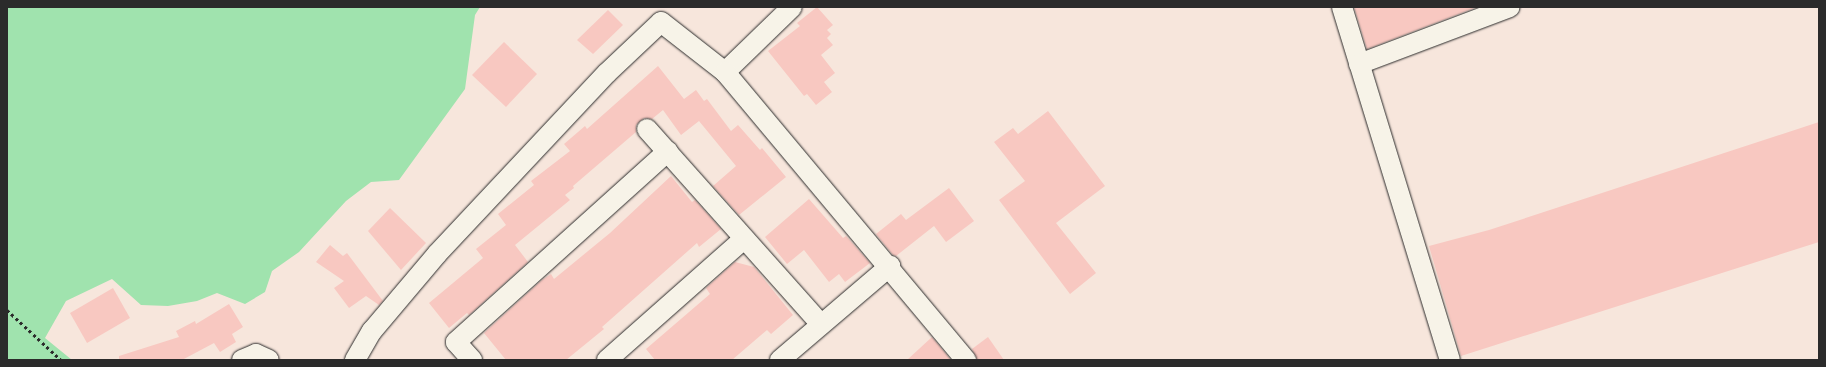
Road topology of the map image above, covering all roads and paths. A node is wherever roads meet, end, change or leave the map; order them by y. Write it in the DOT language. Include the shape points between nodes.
graph roads {
  1 [pos="792,7"];
  2 [pos="1342,7"];
  3 [pos="1510,7"];
  4 [pos="1359,64"];
  5 [pos="725,72"];
  6 [pos="648,129"];
  7 [pos="668,151"];
  8 [pos="744,238"];
  9 [pos="890,266"];
  10 [pos="7,310"];
  11 [pos="821,324"];
  12 [pos="61,360"];
  13 [pos="242,360"];
  14 [pos="269,360"];
  15 [pos="355,360"];
  16 [pos="472,360"];
  17 [pos="607,360"];
  18 [pos="780,360"];
  19 [pos="966,360"];
  20 [pos="1450,360"];
  1 -- 5 [label="street"];
  2 -- 4 [label="street"];
  3 -- 4 [label="street"];
  4 -- 20 [label="street"];
  5 -- 9 [label="street"];
  5 -- 15 [label="street" via="661,22 607,72 437,254 372,331"];
  6 -- 7 [label="street"];
  7 -- 8 [label="street"];
  7 -- 16 [label="street" via="456,342"];
  8 -- 11 [label="street"];
  8 -- 17 [label="street"];
  9 -- 11 [label="street"];
  9 -- 19 [label="street"];
  10 -- 12 [label="path"];
  11 -- 18 [label="street"];
  13 -- 14 [label="street" via="256,354"];
}
